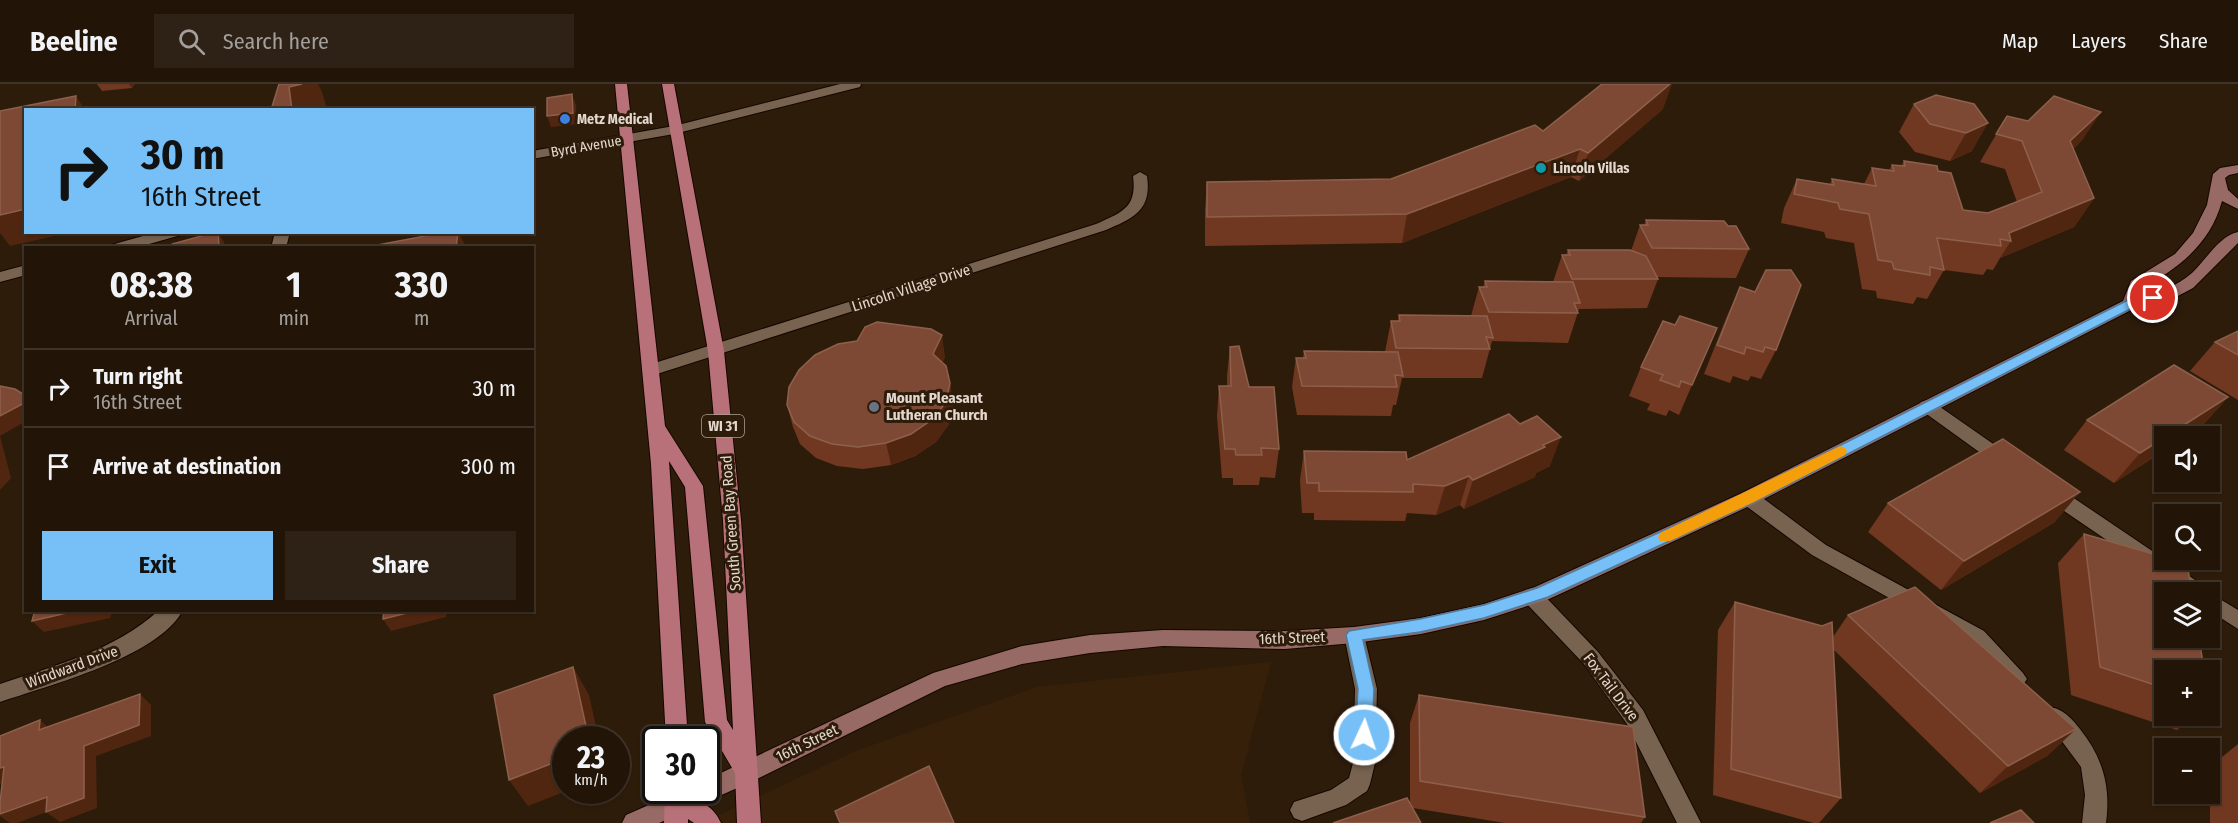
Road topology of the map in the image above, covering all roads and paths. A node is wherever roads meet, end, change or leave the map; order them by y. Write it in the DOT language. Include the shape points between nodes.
graph roads {
  1 [pos="621,84"];
  2 [pos="668,84"];
  3 [pos="855,84"];
  4 [pos="674,130"];
  5 [pos="627,138"];
  6 [pos="534,155"];
  7 [pos="2238,169"];
  8 [pos="1140,176"];
  9 [pos="2219,187"];
  10 [pos="2238,205"];
  11 [pos="168,234"];
  12 [pos="2238,236"];
  13 [pos="124,246"];
  14 [pos="24,271"];
  15 [pos="0,277"];
  16 [pos="2130,304"];
  17 [pos="716,351"];
  18 [pos="651,370"];
  19 [pos="1927,406"];
  20 [pos="656,426"];
  21 [pos="2018,470"];
  22 [pos="2036,483"];
  23 [pos="1749,498"];
  24 [pos="2182,582"];
  25 [pos="1532,596"];
  26 [pos="2220,608"];
  27 [pos="172,612"];
  28 [pos="2238,621"];
  29 [pos="1354,635"];
  30 [pos="0,693"];
  31 [pos="676,726"];
  32 [pos="747,773"];
  33 [pos="676,806"];
  34 [pos="1302,810"];
  35 [pos="634,823"];
  36 [pos="709,823"];
  37 [pos="749,823"];
  38 [pos="1689,823"];
  39 [pos="2094,823"];
  1 -- 5 [label="main road"];
  2 -- 4 [label="main road, South Green Bay Road / WI 31"];
  3 -- 4 [label="street, Byrd Avenue"];
  4 -- 5 [label="street, Byrd Avenue"];
  4 -- 17 [label="main road, South Green Bay Road / WI 31"];
  5 -- 6 [label="street, Byrd Avenue"];
  5 -- 18 [label="main road"];
  7 -- 9 [label="street" via="2218,177"];
  8 -- 17 [label="street, Lincoln Village Drive" via="1143,193 1139,203 1128,215 1101,227"];
  9 -- 10 [label="street"];
  9 -- 16 [label="street" via="2206,228 2178,260 2137,284"];
  11 -- 13 [label="street"];
  12 -- 16 [label="street, 16th Street" via="2177,293"];
  14 -- 15 [label="street"];
  16 -- 19 [label="street, 16th Street"];
  17 -- 18 [label="street, Lincoln Village Drive"];
  17 -- 32 [label="main road, South Green Bay Road / WI 31" via="732,520"];
  18 -- 20 [label="main road"];
  19 -- 21 [label="street"];
  19 -- 23 [label="street, 16th Street"];
  20 -- 31 [label="main road"];
  20 -- 32 [label="main road" via="694,486 716,722"];
  22 -- 24 [label="street"];
  23 -- 25 [label="street, 16th Street"];
  23 -- 39 [label="street" via="1819,550 1977,637 2065,726 2092,766 2097,809"];
  25 -- 29 [label="street, 16th Street" via="1484,612"];
  25 -- 38 [label="street, Fox Tail Drive" via="1591,658 1635,717"];
  26 -- 28 [label="street"];
  27 -- 30 [label="street, Windward Drive" via="140,640 115,653"];
  29 -- 32 [label="street, 16th Street" via="1285,640 1163,638 1023,655 940,679"];
  29 -- 34 [label="street" via="1366,689 1364,763 1359,784 1338,798"];
  32 -- 33 [label="street, 16th Street"];
  32 -- 37 [label="main road, South Green Bay Road / WI 31"];
  33 -- 35 [label="street, 16th Street"];
  33 -- 36 [label="main road" via="698,811"];
}
